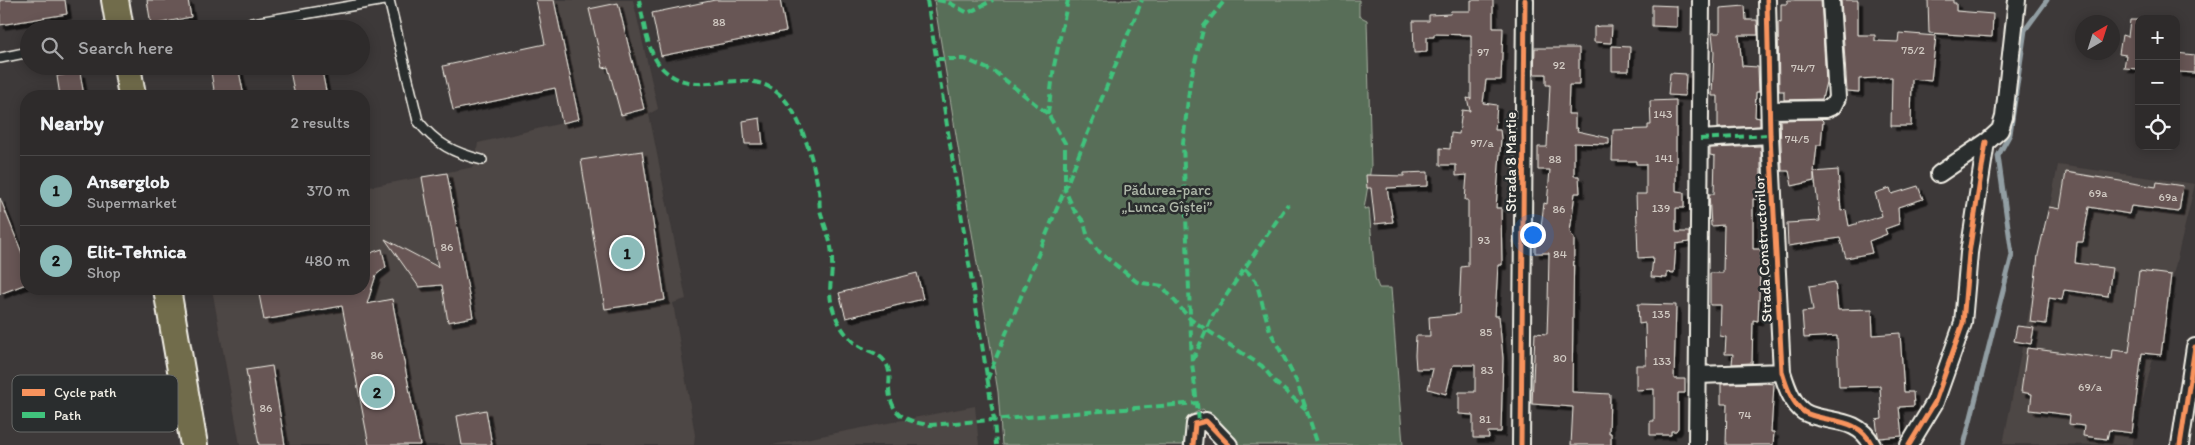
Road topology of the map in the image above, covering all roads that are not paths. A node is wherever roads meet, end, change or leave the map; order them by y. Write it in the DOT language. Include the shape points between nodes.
graph roads {
  1 [pos="115,0"];
  2 [pos="387,0"];
  3 [pos="1525,0"];
  4 [pos="1701,0"];
  5 [pos="1767,0"];
  6 [pos="1830,0"];
  7 [pos="2017,0"];
  8 [pos="118,20"];
  9 [pos="270,20"];
  10 [pos="20,54"];
  11 [pos="0,58"];
  12 [pos="128,75"];
  13 [pos="131,90"];
  14 [pos="1770,110"];
  15 [pos="1770,136"];
  16 [pos="1700,139"];
  17 [pos="1986,142"];
  18 [pos="482,160"];
  19 [pos="1939,174"];
  20 [pos="167,295"];
  21 [pos="2195,347"];
  22 [pos="1782,372"];
  23 [pos="1698,376"];
  24 [pos="194,445"];
  25 [pos="1193,445"];
  26 [pos="1229,445"];
  27 [pos="1521,445"];
  28 [pos="1697,445"];
  29 [pos="1872,445"];
  30 [pos="1909,445"];
  31 [pos="2180,445"];
  1 -- 8 [label="main road"];
  2 -- 9 [label="lane"];
  2 -- 18 [label="lane" via="418,120 429,135 447,148"];
  3 -- 27 [label="street, Strada 8 Martie"];
  4 -- 16 [label="street"];
  5 -- 14 [label="street, Strada Constructorilor"];
  6 -- 14 [label="street" via="1837,98 1833,106"];
  7 -- 17 [label="street" via="2004,117 2000,130"];
  10 -- 11 [label="lane"];
  12 -- 13 [label="main road"];
  14 -- 15 [label="street, Strada Constructorilor"];
  15 -- 16 [label="street"];
  15 -- 22 [label="street, Strada Constructorilor"];
  16 -- 23 [label="street"];
  17 -- 19 [label="street"];
  17 -- 30 [label="street" via="1968,253 1963,323 1935,402"];
  20 -- 24 [label="main road"];
  21 -- 31 [label="street"];
  22 -- 23 [label="street"];
  22 -- 29 [label="street, Strada Constructorilor" via="1790,395 1804,412 1846,422 1859,430"];
  23 -- 28 [label="street"];
  25 -- 26 [label="street" via="1195,424 1206,421"];
}
